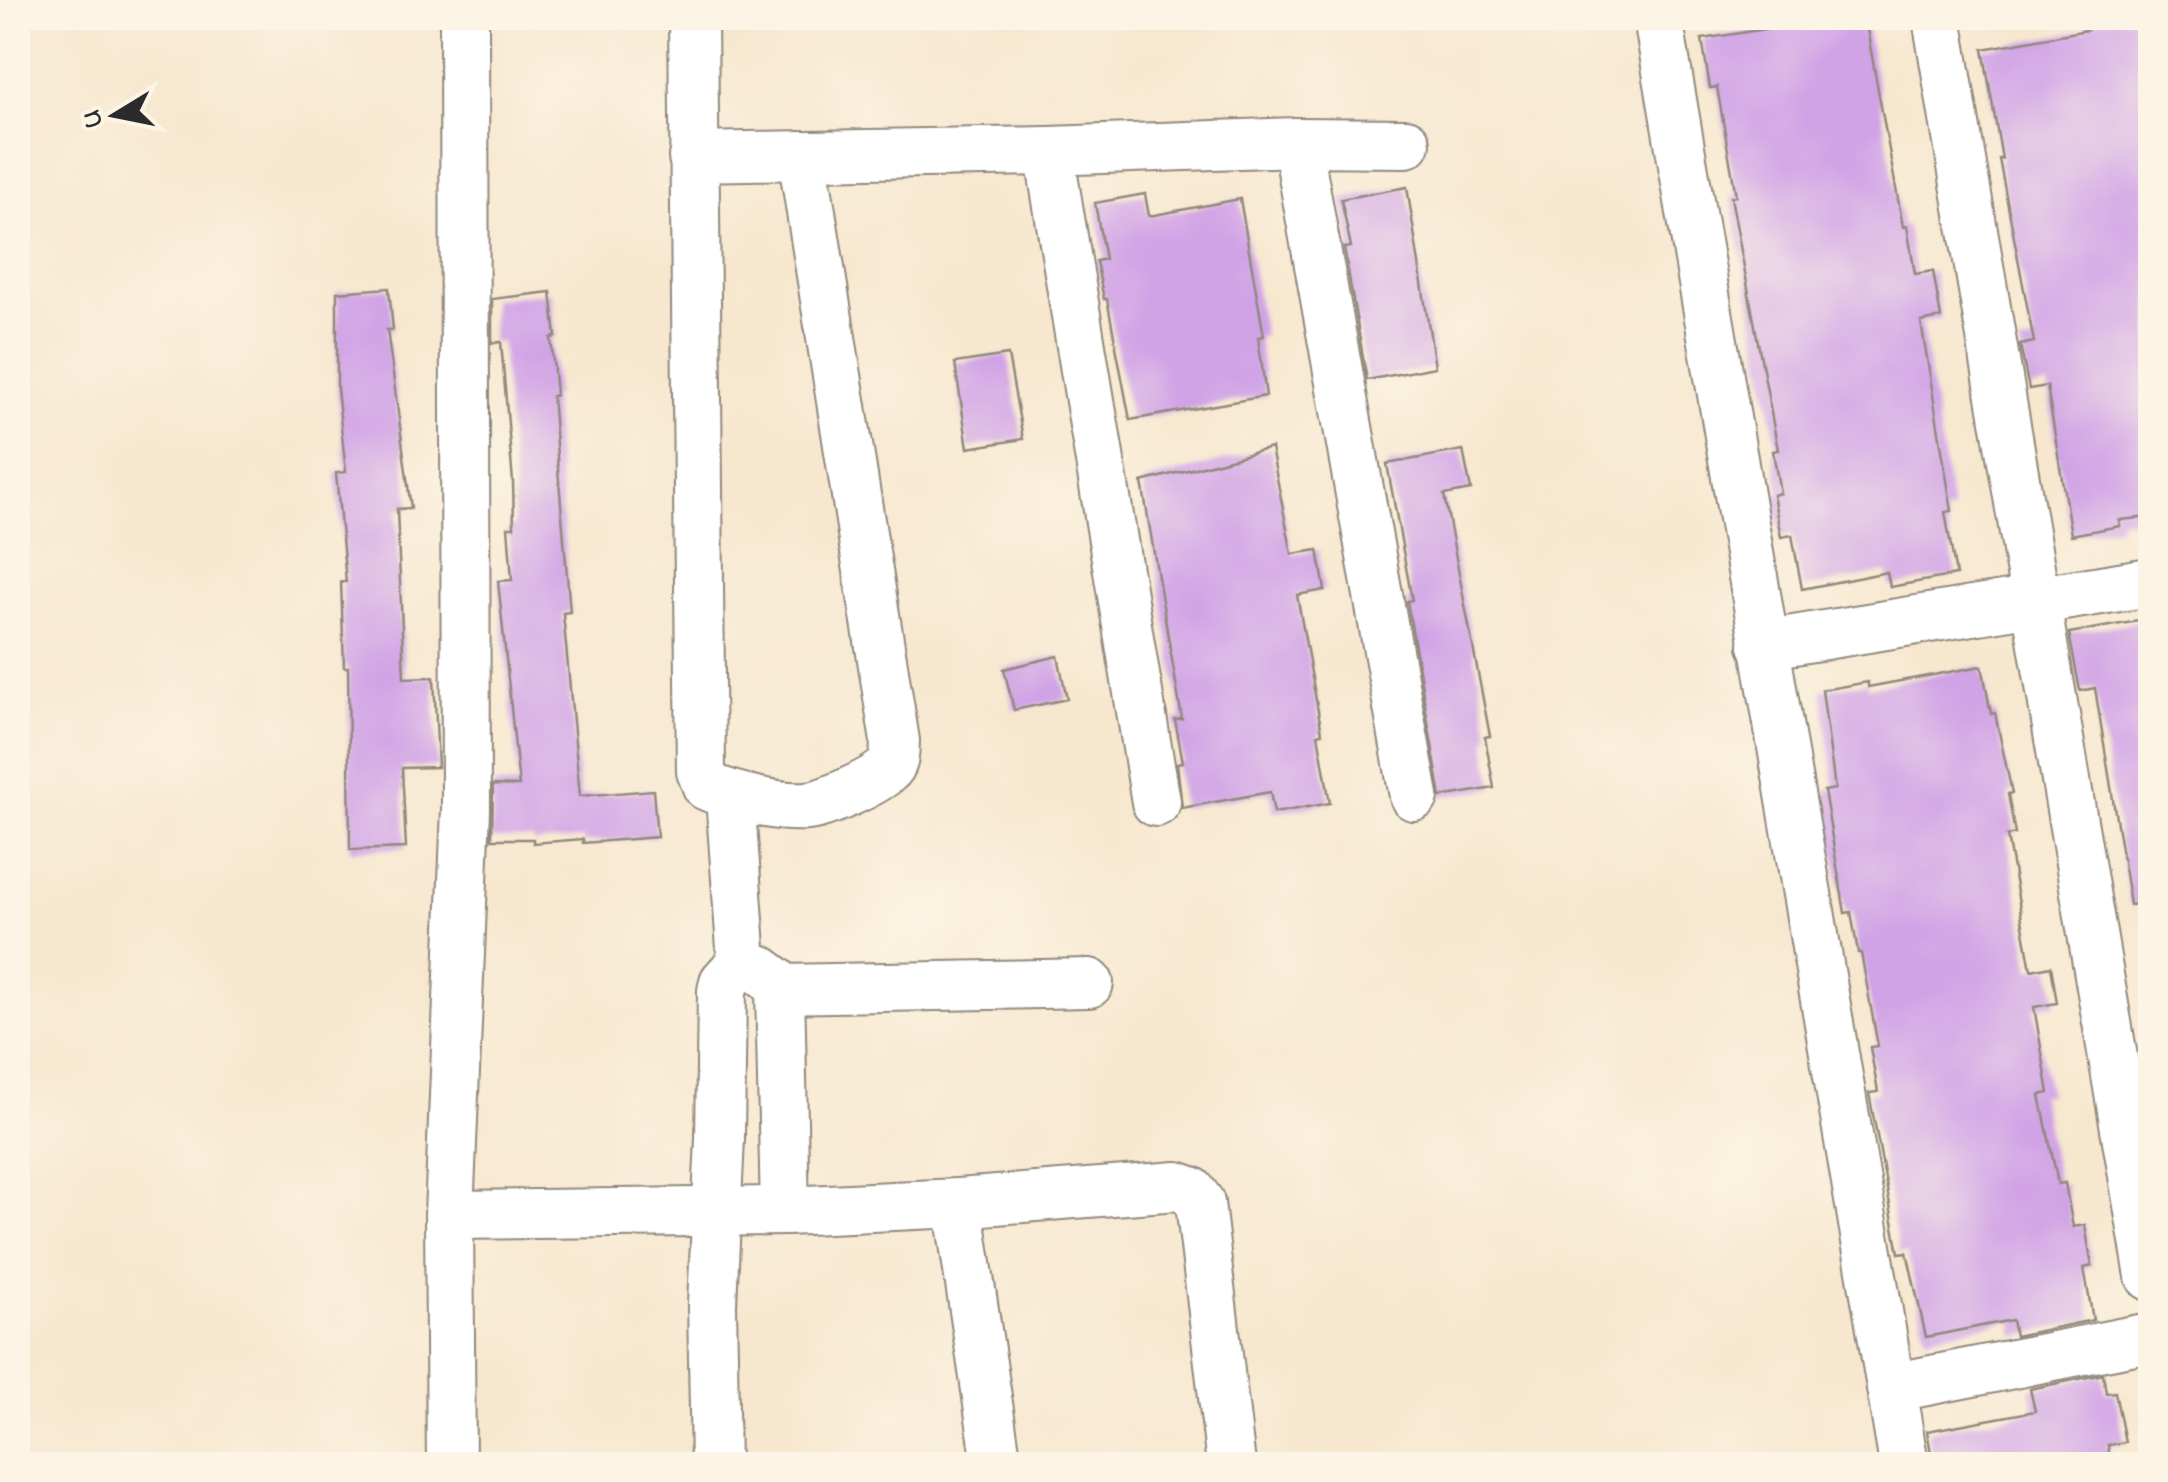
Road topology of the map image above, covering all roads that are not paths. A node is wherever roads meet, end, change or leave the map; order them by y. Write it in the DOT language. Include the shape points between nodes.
graph roads {
  1 [pos="464,18"];
  2 [pos="693,18"];
  3 [pos="1658,18"];
  4 [pos="1937,18"];
  5 [pos="1297,142"];
  6 [pos="1406,143"];
  7 [pos="1049,151"];
  8 [pos="802,156"];
  9 [pos="693,158"];
  10 [pos="2150,582"];
  11 [pos="2034,601"];
  12 [pos="1763,645"];
  13 [pos="730,796"];
  14 [pos="1414,796"];
  15 [pos="1156,802"];
  16 [pos="742,962"];
  17 [pos="1089,983"];
  18 [pos="780,989"];
  19 [pos="958,1203"];
  20 [pos="716,1210"];
  21 [pos="785,1210"];
  22 [pos="449,1215"];
  23 [pos="2150,1276"];
  24 [pos="2150,1337"];
  25 [pos="1891,1388"];
  26 [pos="451,1464"];
  27 [pos="715,1464"];
  28 [pos="997,1464"];
  29 [pos="1231,1464"];
  30 [pos="1904,1464"];
  1 -- 22 [label="street" via="466,810"];
  2 -- 9 [label="street"];
  3 -- 12 [label="street"];
  4 -- 11 [label="street"];
  5 -- 6 [label="street"];
  5 -- 7 [label="street"];
  5 -- 14 [label="street"];
  7 -- 8 [label="street"];
  7 -- 15 [label="street"];
  8 -- 9 [label="street"];
  8 -- 13 [label="street" via="894,759 886,770 825,802 807,806"];
  9 -- 13 [label="street" via="698,740 707,786"];
  10 -- 11 [label="street"];
  11 -- 12 [label="street"];
  11 -- 23 [label="street"];
  12 -- 25 [label="street"];
  13 -- 16 [label="street"];
  16 -- 18 [label="street" via="765,972"];
  16 -- 20 [label="street" via="722,991"];
  17 -- 18 [label="street"];
  18 -- 21 [label="street"];
  19 -- 21 [label="street"];
  19 -- 28 [label="street"];
  19 -- 29 [label="street" via="1191,1190 1200,1203"];
  20 -- 21 [label="street"];
  20 -- 22 [label="street"];
  20 -- 27 [label="street"];
  22 -- 26 [label="street"];
  24 -- 25 [label="street"];
  25 -- 30 [label="street"];
}
